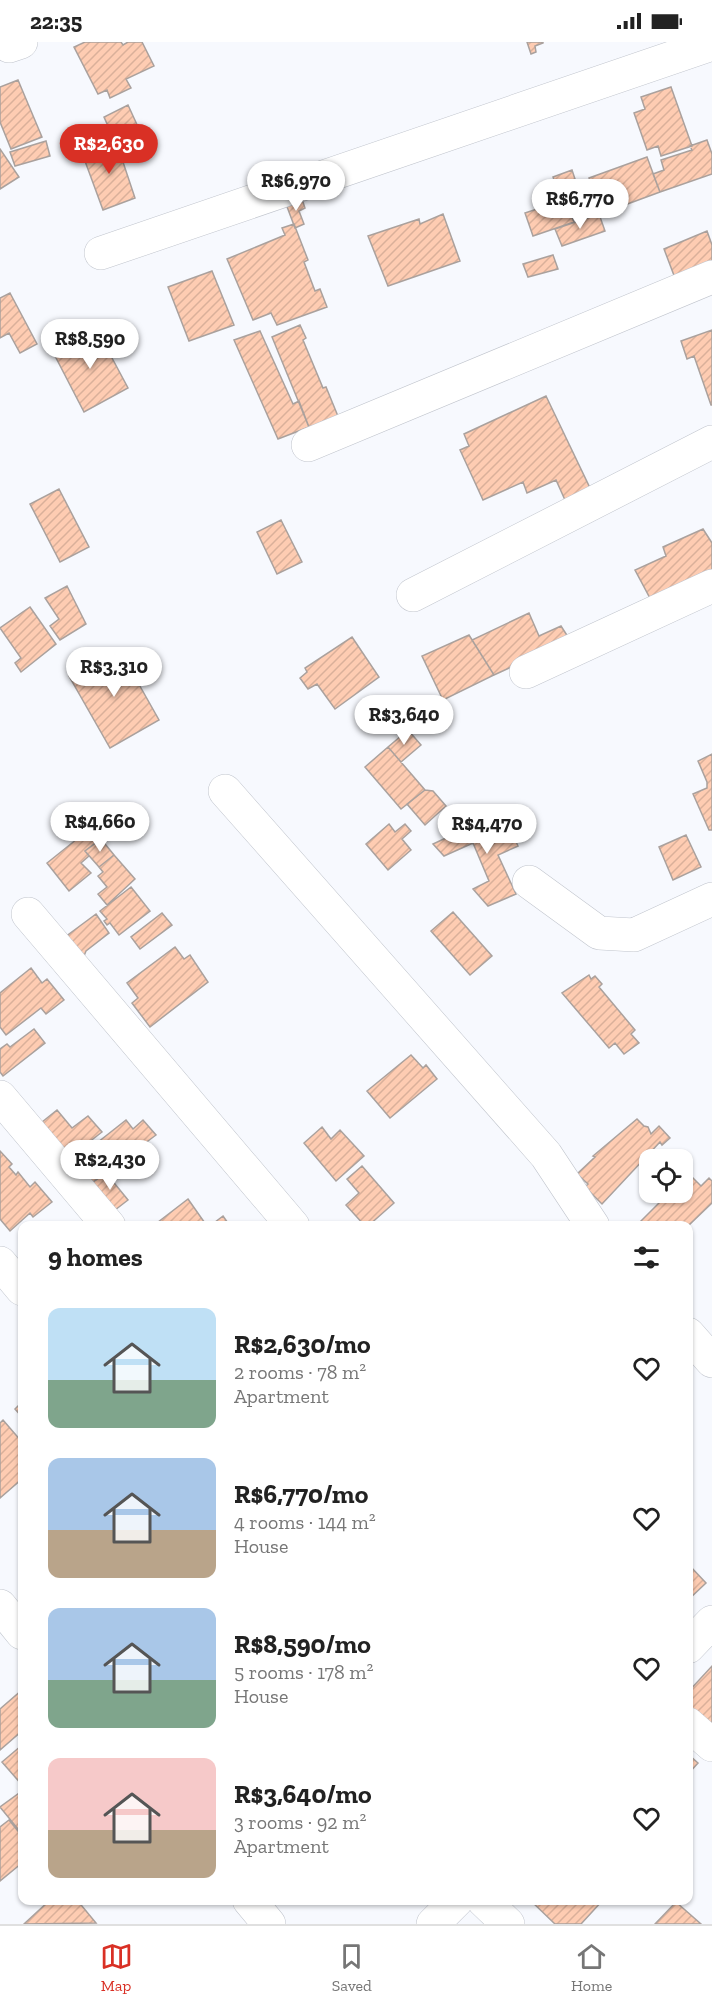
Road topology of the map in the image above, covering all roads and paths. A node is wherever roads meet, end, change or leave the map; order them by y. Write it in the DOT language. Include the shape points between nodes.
graph roads {
  1 [pos="712,44"];
  2 [pos="101,253"];
  3 [pos="712,277"];
  4 [pos="712,442"];
  5 [pos="308,445"];
  6 [pos="712,586"];
  7 [pos="413,595"];
  8 [pos="526,672"];
  9 [pos="225,791"];
  10 [pos="530,882"];
  11 [pos="712,899"];
  12 [pos="28,914"];
  13 [pos="0,1097"];
  14 [pos="104,1221"];
  15 [pos="289,1221"];
  16 [pos="590,1221"];
  17 [pos="0,1263"];
  18 [pos="18,1284"];
  19 [pos="693,1340"];
  20 [pos="712,1361"];
  21 [pos="0,1606"];
  22 [pos="712,1622"];
  23 [pos="18,1628"];
  24 [pos="693,1642"];
  25 [pos="693,1728"];
  26 [pos="712,1745"];
  27 [pos="253,1905"];
  28 [pos="452,1905"];
  29 [pos="488,1905"];
  30 [pos="269,1924"];
  31 [pos="433,1924"];
  32 [pos="508,1924"];
  1 -- 2 [label="street"];
  3 -- 5 [label="street"];
  4 -- 7 [label="street"];
  6 -- 8 [label="street"];
  9 -- 16 [label="street" via="546,1155"];
  10 -- 11 [label="street" via="599,933 634,935"];
  12 -- 15 [label="street"];
  13 -- 14 [label="street"];
  17 -- 18 [label="street"];
  19 -- 20 [label="street"];
  21 -- 23 [label="street"];
  22 -- 24 [label="street"];
  25 -- 26 [label="street"];
  27 -- 30 [label="street"];
  28 -- 31 [label="street"];
  29 -- 32 [label="street"];
}
